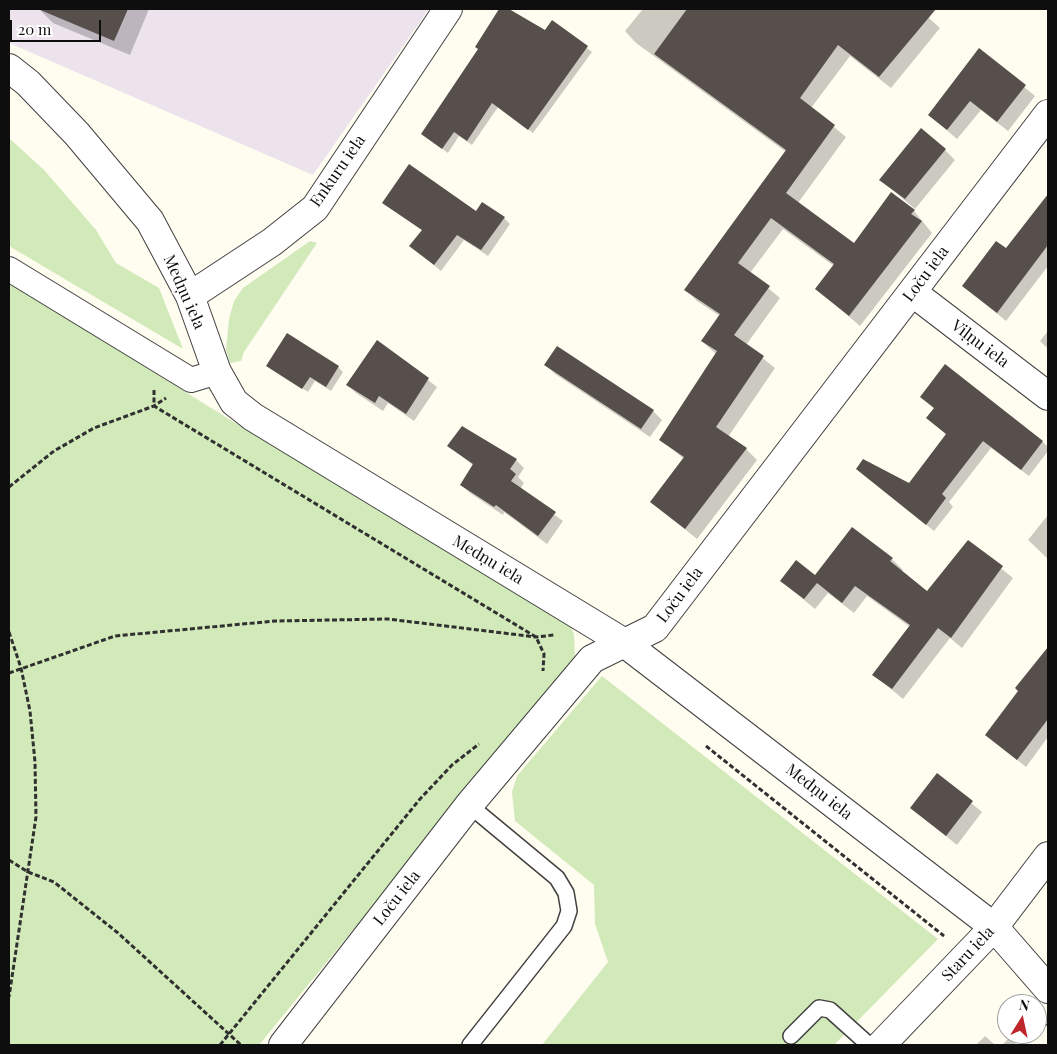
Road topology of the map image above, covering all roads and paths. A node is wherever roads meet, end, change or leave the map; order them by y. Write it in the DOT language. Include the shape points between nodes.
graph roads {
  1 [pos="448,9"];
  2 [pos="9,68"];
  3 [pos="1048,114"];
  4 [pos="9,269"];
  5 [pos="912,292"];
  6 [pos="190,296"];
  7 [pos="155,357"];
  8 [pos="217,372"];
  9 [pos="191,380"];
  10 [pos="1048,396"];
  11 [pos="154,406"];
  12 [pos="9,487"];
  13 [pos="9,632"];
  14 [pos="536,637"];
  15 [pos="623,642"];
  16 [pos="22,668"];
  17 [pos="9,673"];
  18 [pos="542,677"];
  19 [pos="483,741"];
  20 [pos="704,744"];
  21 [pos="469,805"];
  22 [pos="1048,856"];
  23 [pos="9,860"];
  24 [pos="28,872"];
  25 [pos="994,927"];
  26 [pos="944,936"];
  27 [pos="1048,989"];
  28 [pos="9,997"];
  29 [pos="229,1034"];
  30 [pos="791,1036"];
  31 [pos="220,1045"];
  32 [pos="241,1045"];
  33 [pos="283,1045"];
  34 [pos="470,1045"];
  35 [pos="869,1045"];
  36 [pos="881,1045"];
  1 -- 6 [label="street, Enkuru iela" via="315,208 272,242"];
  2 -- 6 [label="street, Medņu iela" via="77,134 150,221"];
  3 -- 5 [label="street, Loču iela"];
  4 -- 7 [label="street"];
  5 -- 10 [label="street, Viļņu iela"];
  5 -- 15 [label="street, Loču iela" via="655,628"];
  6 -- 8 [label="street, Medņu iela"];
  7 -- 9 [label="street"];
  7 -- 11 [label="path"];
  8 -- 9 [label="street"];
  8 -- 15 [label="street, Medņu iela" via="234,402 253,417"];
  9 -- 11 [label="path"];
  11 -- 12 [label="path" via="94,428 54,450"];
  11 -- 14 [label="path"];
  13 -- 16 [label="path"];
  14 -- 16 [label="path" via="388,619 275,621 115,636"];
  14 -- 18 [label="path" via="544,654"];
  15 -- 21 [label="street, Loču iela" via="592,659"];
  15 -- 25 [label="street, Medņu iela"];
  16 -- 17 [label="path"];
  16 -- 24 [label="path" via="36,762 36,817"];
  19 -- 29 [label="path" via="452,765 420,799"];
  20 -- 26 [label="path"];
  21 -- 33 [label="street, Loču iela"];
  21 -- 34 [label="lane" via="557,878 566,893 569,911 564,926"];
  22 -- 25 [label="street, Staru iela"];
  23 -- 24 [label="path"];
  24 -- 28 [label="path"];
  24 -- 29 [label="path" via="54,882 118,933"];
  25 -- 27 [label="street, Medņu iela"];
  25 -- 36 [label="street, Staru iela"];
  29 -- 31 [label="path"];
  29 -- 32 [label="path"];
  30 -- 35 [label="lane" via="819,1008 830,1010"];
}
